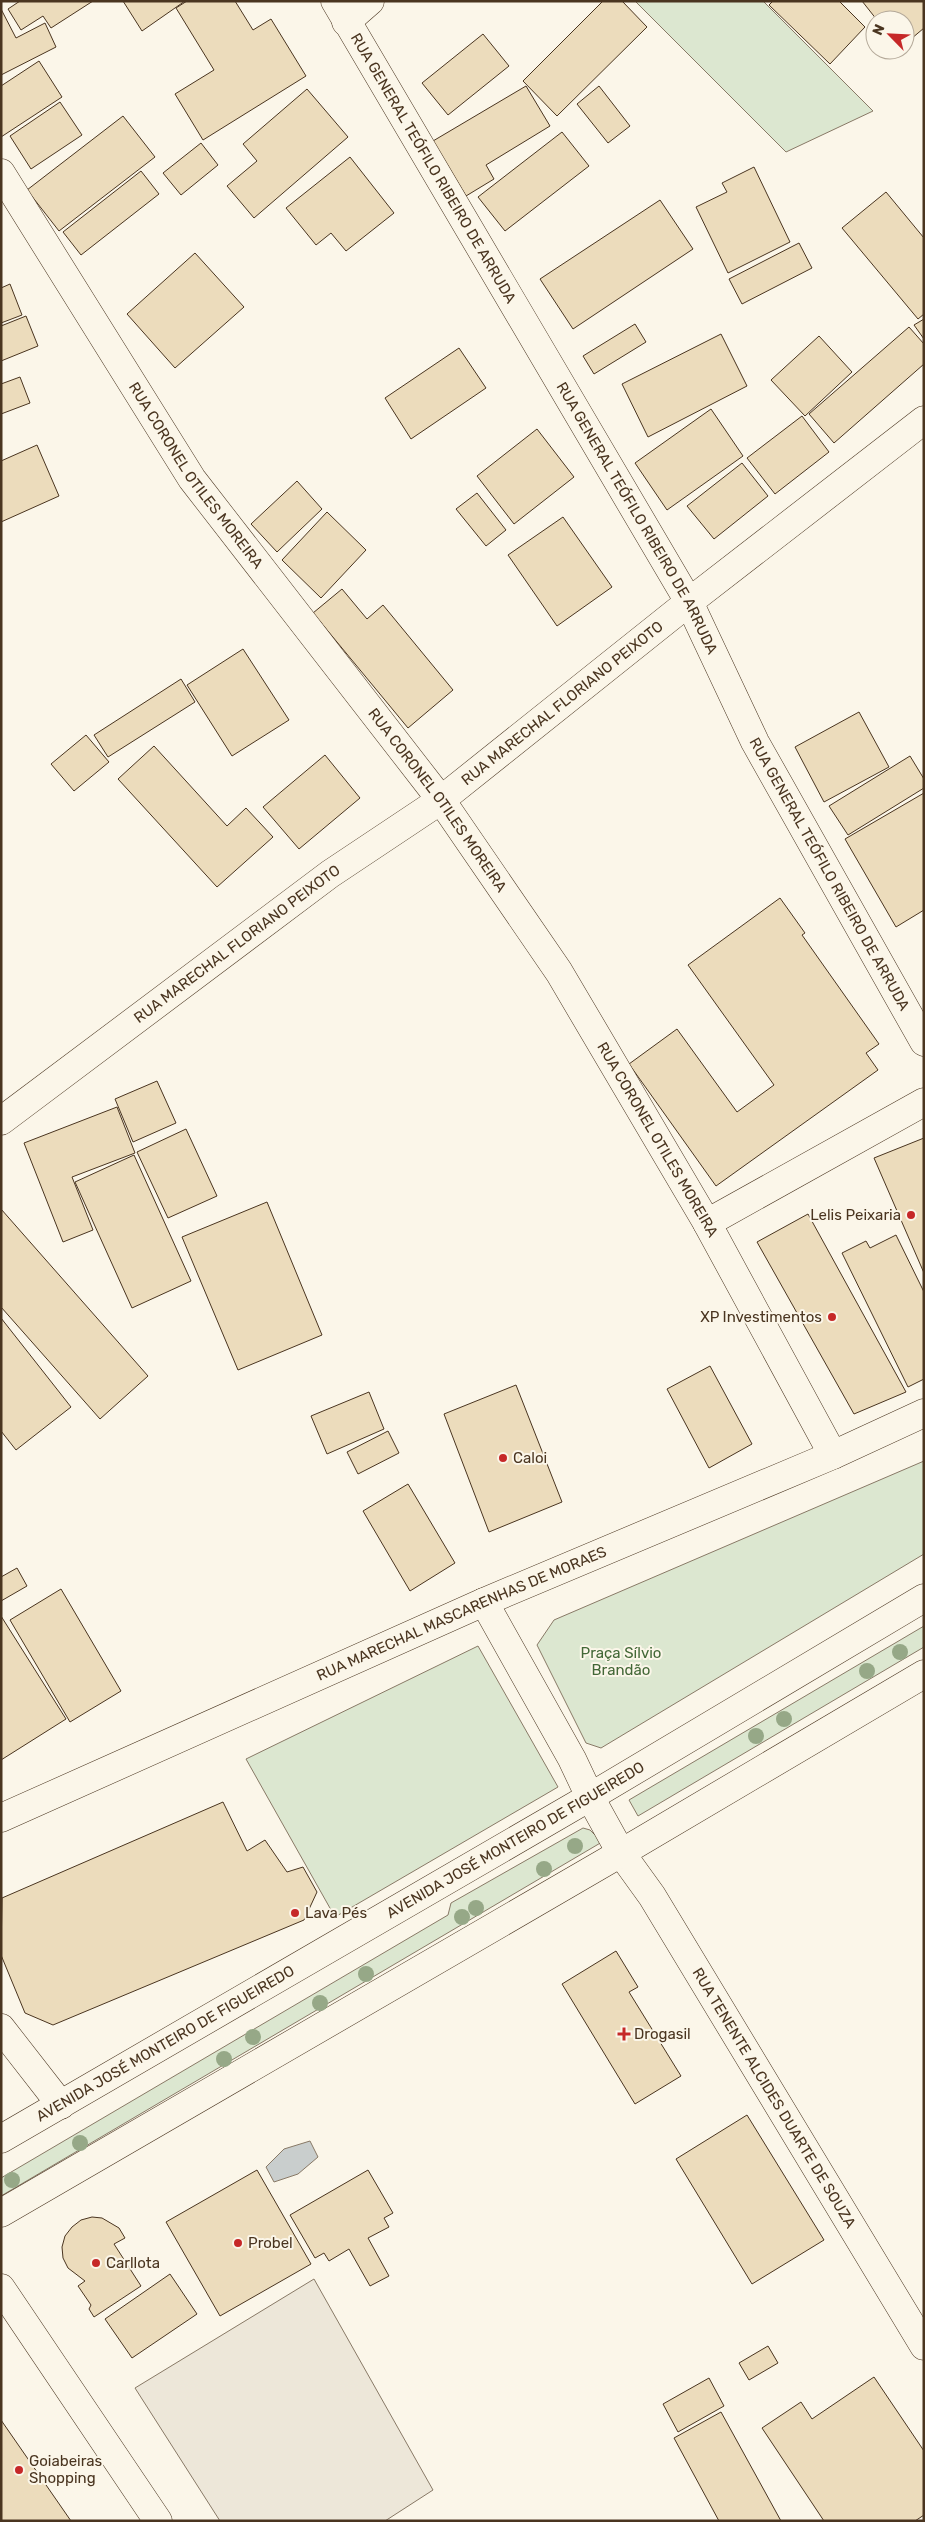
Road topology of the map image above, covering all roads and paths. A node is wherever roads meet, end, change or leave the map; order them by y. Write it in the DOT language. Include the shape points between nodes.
graph roads {
  1 [pos="370,1"];
  2 [pos="341,12"];
  3 [pos="1,174"];
  4 [pos="924,420"];
  5 [pos="688,602"];
  6 [pos="441,800"];
  7 [pos="924,1042"];
  8 [pos="924,1102"];
  9 [pos="1,1121"];
  10 [pos="707,1223"];
  11 [pos="924,1414"];
  12 [pos="832,1455"];
  13 [pos="924,1598"];
  14 [pos="484,1602"];
  15 [pos="924,1674"];
  16 [pos="590,1797"];
  17 [pos="1,1818"];
  18 [pos="621,1853"];
  19 [pos="1,2028"];
  20 [pos="61,2105"];
  21 [pos="1,2139"];
  22 [pos="1,2213"];
  23 [pos="1,2288"];
  24 [pos="924,2346"];
  25 [pos="158,2521"];
  1 -- 2 [label="street"];
  2 -- 5 [label="street, RUA GENERAL TEÓFILO RIBEIRO DE ARRUDA"];
  3 -- 6 [label="street, RUA CORONEL OTILES MOREIRA" via="192,480"];
  4 -- 5 [label="street, RUA MARECHAL FLORIANO PEIXOTO"];
  5 -- 6 [label="street, RUA MARECHAL FLORIANO PEIXOTO"];
  5 -- 7 [label="street, RUA GENERAL TEÓFILO RIBEIRO DE ARRUDA" via="755,742"];
  6 -- 9 [label="street, RUA MARECHAL FLORIANO PEIXOTO" via="330,874"];
  6 -- 10 [label="street, RUA CORONEL OTILES MOREIRA" via="559,972"];
  8 -- 10 [label="street"];
  10 -- 12 [label="street, RUA CORONEL OTILES MOREIRA"];
  11 -- 12 [label="street, RUA MARECHAL MASCARENHAS DE MORAES"];
  12 -- 14 [label="street, RUA MARECHAL MASCARENHAS DE MORAES"];
  13 -- 16 [label="street, AVENIDA JOSÉ MONTEIRO DE FIGUEIREDO"];
  14 -- 16 [label="street, RUA TENENTE ALCIDES DUARTE DE SOUZA"];
  14 -- 17 [label="street, RUA MARECHAL MASCARENHAS DE MORAES"];
  15 -- 18 [label="street"];
  16 -- 18 [label="street, RUA TENENTE ALCIDES DUARTE DE SOUZA"];
  16 -- 20 [label="street, AVENIDA JOSÉ MONTEIRO DE FIGUEIREDO"];
  18 -- 22 [label="street"];
  18 -- 24 [label="street, RUA TENENTE ALCIDES DUARTE DE SOUZA" via="652,1896"];
  19 -- 20 [label="street"];
  20 -- 21 [label="street, AVENIDA JOSÉ MONTEIRO DE FIGUEIREDO"];
  23 -- 25 [label="street"];
}
